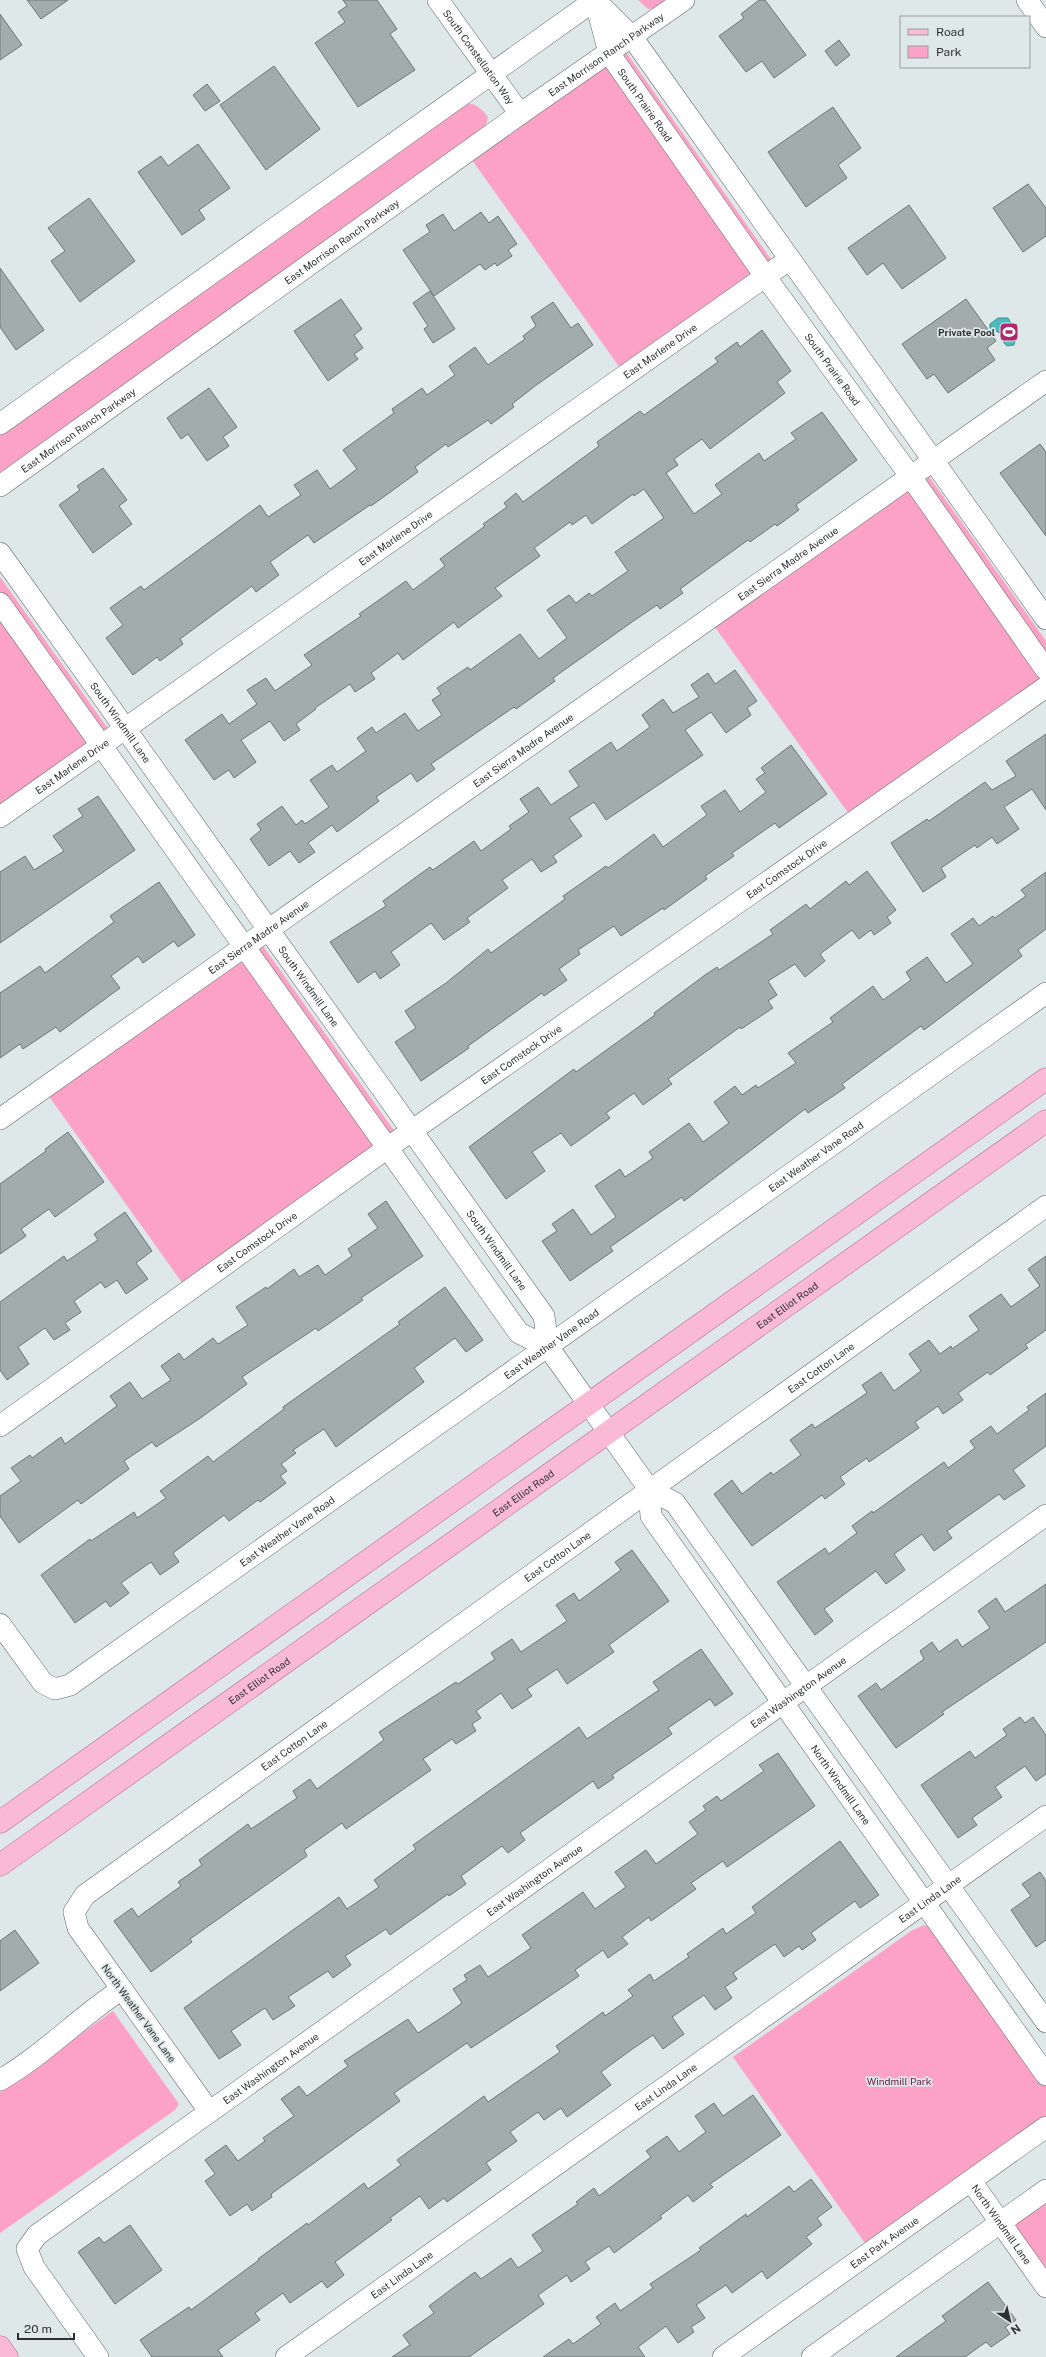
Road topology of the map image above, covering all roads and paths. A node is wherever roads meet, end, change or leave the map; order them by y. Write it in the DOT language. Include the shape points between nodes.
graph roads {
  1 [pos="438,0"];
  2 [pos="595,0"];
  3 [pos="684,0"];
  4 [pos="1027,0"];
  5 [pos="1046,27"];
  6 [pos="632,37"];
  7 [pos="609,53"];
  8 [pos="491,74"];
  9 [pos="520,114"];
  10 [pos="790,259"];
  11 [pos="765,276"];
  12 [pos="1046,381"];
  13 [pos="0,424"];
  14 [pos="934,461"];
  15 [pos="911,477"];
  16 [pos="0,486"];
  17 [pos="0,553"];
  18 [pos="0,603"];
  19 [pos="1046,619"];
  20 [pos="1046,670"];
  21 [pos="1046,687"];
  22 [pos="126,728"];
  23 [pos="102,745"];
  24 [pos="0,817"];
  25 [pos="269,931"];
  26 [pos="245,947"];
  27 [pos="1046,993"];
  28 [pos="1046,1079"];
  29 [pos="0,1120"];
  30 [pos="1046,1121"];
  31 [pos="412,1131"];
  32 [pos="388,1148"];
  33 [pos="1046,1206"];
  34 [pos="548,1347"];
  35 [pos="599,1418"];
  36 [pos="0,1426"];
  37 [pos="649,1489"];
  38 [pos="1046,1515"];
  39 [pos="0,1624"];
  40 [pos="805,1686"];
  41 [pos="783,1702"];
  42 [pos="1046,1816"];
  43 [pos="0,1822"];
  44 [pos="0,1865"];
  45 [pos="948,1886"];
  46 [pos="925,1902"];
  47 [pos="74,1912"];
  48 [pos="122,1989"];
  49 [pos="1046,2022"];
  50 [pos="1046,2076"];
  51 [pos="0,2080"];
  52 [pos="209,2111"];
  53 [pos="1046,2127"];
  54 [pos="971,2181"];
  55 [pos="1046,2190"];
  56 [pos="1000,2222"];
  57 [pos="1046,2287"];
  58 [pos="0,2347"];
  59 [pos="89,2354"];
  60 [pos="7,2357"];
  61 [pos="286,2357"];
  62 [pos="723,2357"];
  63 [pos="812,2357"];
  1 -- 8 [label="street, South Constellation Way"];
  2 -- 6 [label="street"];
  2 -- 7 [label="street, South Prairie Road"];
  2 -- 8 [label="street"];
  3 -- 6 [label="street, East Morrison Ranch Parkway"];
  4 -- 5 [label="street"];
  6 -- 7 [label="street, East Morrison Ranch Parkway"];
  6 -- 10 [label="street"];
  7 -- 9 [label="street, East Morrison Ranch Parkway"];
  7 -- 11 [label="street, South Prairie Road"];
  8 -- 9 [label="street, South Constellation Way"];
  8 -- 13 [label="street"];
  9 -- 16 [label="street, East Morrison Ranch Parkway"];
  10 -- 11 [label="street, East Marlene Drive"];
  10 -- 14 [label="street"];
  11 -- 15 [label="street, South Prairie Road"];
  11 -- 22 [label="street, East Marlene Drive"];
  12 -- 14 [label="street, East Sierra Madre Avenue"];
  14 -- 15 [label="street, East Sierra Madre Avenue"];
  14 -- 19 [label="street"];
  15 -- 20 [label="street, South Prairie Road"];
  15 -- 25 [label="street, East Sierra Madre Avenue"];
  17 -- 22 [label="street, South Windmill Lane"];
  18 -- 23 [label="street, South Windmill Lane"];
  21 -- 31 [label="street, East Comstock Drive"];
  22 -- 23 [label="street, East Marlene Drive"];
  22 -- 25 [label="street, South Windmill Lane"];
  23 -- 24 [label="street, East Marlene Drive"];
  23 -- 26 [label="street, South Windmill Lane"];
  25 -- 26 [label="street, East Sierra Madre Avenue"];
  25 -- 31 [label="street, South Windmill Lane"];
  26 -- 29 [label="street, East Sierra Madre Avenue"];
  26 -- 32 [label="street, South Windmill Lane"];
  27 -- 34 [label="street, East Weather Vane Road"];
  28 -- 35 [label="main road, East Elliot Road"];
  30 -- 35 [label="main road, East Elliot Road"];
  31 -- 32 [label="street, East Comstock Drive"];
  31 -- 34 [label="street, South Windmill Lane" via="544,1316"];
  32 -- 34 [label="street, South Windmill Lane" via="519,1333"];
  32 -- 36 [label="street, East Comstock Drive"];
  33 -- 37 [label="street, East Cotton Lane"];
  34 -- 35 [label="street, South Windmill Lane"];
  34 -- 39 [label="street, East Weather Vane Road" via="76,1680 55,1690 43,1683"];
  35 -- 37 [label="street"];
  35 -- 43 [label="main road, East Elliot Road"];
  35 -- 44 [label="main road, East Elliot Road"];
  37 -- 40 [label="street" via="675,1503"];
  37 -- 41 [label="street, North Windmill Lane" via="650,1516"];
  37 -- 47 [label="street, East Cotton Lane" via="85,1895"];
  38 -- 40 [label="street, East Washington Avenue"];
  40 -- 41 [label="street, East Washington Avenue"];
  40 -- 45 [label="street"];
  41 -- 46 [label="street, North Windmill Lane"];
  41 -- 52 [label="street, East Washington Avenue"];
  42 -- 45 [label="street, East Linda Lane"];
  45 -- 46 [label="street, East Linda Lane"];
  45 -- 49 [label="street"];
  46 -- 50 [label="street, North Windmill Lane"];
  46 -- 61 [label="street, East Linda Lane"];
  47 -- 48 [label="street, North Weather Vane Lane" via="78,1928"];
  48 -- 51 [label="street"];
  48 -- 52 [label="street, North Weather Vane Lane"];
  52 -- 59 [label="street, East Washington Avenue" via="38,2235 27,2249 34,2268"];
  53 -- 54 [label="street, East Park Avenue"];
  54 -- 56 [label="street, North Windmill Lane"];
  54 -- 62 [label="street, East Park Avenue"];
  55 -- 56 [label="street"];
  56 -- 57 [label="street, North Windmill Lane"];
  56 -- 63 [label="street"];
  58 -- 60 [label="main road"];
}
